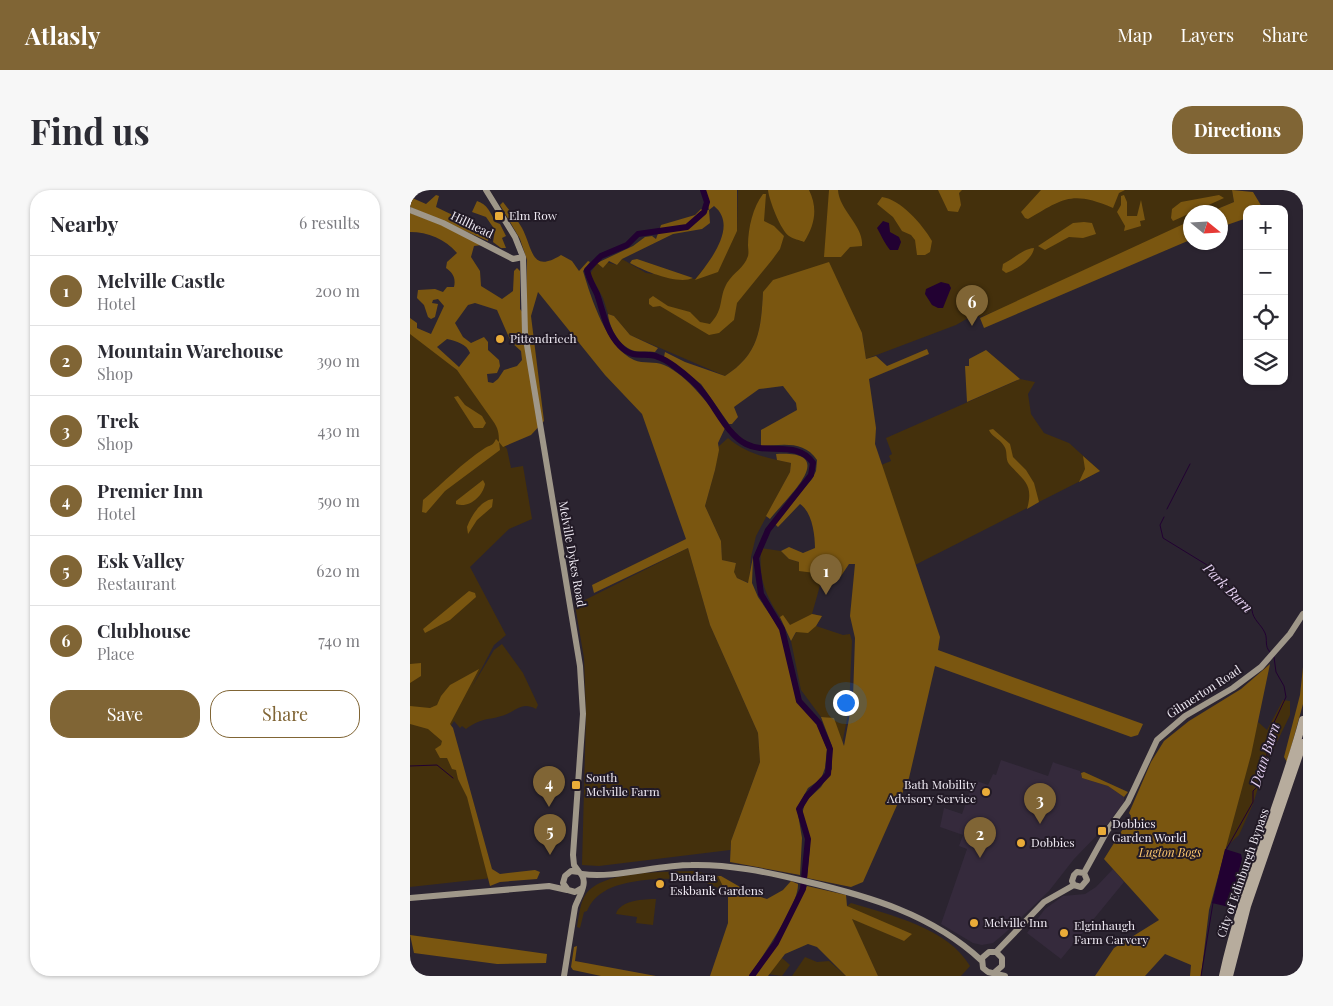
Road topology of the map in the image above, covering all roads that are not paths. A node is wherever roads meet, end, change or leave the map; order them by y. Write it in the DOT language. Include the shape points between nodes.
graph roads {
  1 [pos="486,190"];
  2 [pos="410,210"];
  3 [pos="523,257"];
  4 [pos="1303,614"];
  5 [pos="1303,720"];
  6 [pos="1303,743"];
  7 [pos="573,855"];
  8 [pos="580,873"];
  9 [pos="1084,874"];
  10 [pos="566,875"];
  11 [pos="599,875"];
  12 [pos="1074,885"];
  13 [pos="549,886"];
  14 [pos="583,887"];
  15 [pos="568,890"];
  16 [pos="410,898"];
  17 [pos="575,907"];
  18 [pos="965,945"];
  19 [pos="987,953"];
  20 [pos="999,954"];
  21 [pos="982,961"];
  22 [pos="1002,966"];
  23 [pos="988,972"];
  24 [pos="564,976"];
  25 [pos="978,976"];
  26 [pos="1005,976"];
  27 [pos="1009,976"];
  28 [pos="1223,976"];
  29 [pos="1230,976"];
  1 -- 3 [label="main road" via="515,237"];
  2 -- 3 [label="main road, Hillhead" via="512,258"];
  3 -- 7 [label="main road, Melville Dykes Road" via="525,334 582,684 583,714"];
  4 -- 9 [label="main road, Gilmerton Road" via="1272,655 1247,678 1185,716 1158,740 1128,802 1107,831"];
  5 -- 28 [label="highway, City of Edinburgh Bypass" via="1243,900"];
  6 -- 29 [label="highway, City of Edinburgh Bypass" via="1250,898"];
  7 -- 8 [label="main road, Melville Dykes Road" via="574,865"];
  7 -- 10 [label="main road, Melville Dykes Road"];
  8 -- 10 [label="main road"];
  8 -- 11 [label="main road"];
  8 -- 14 [label="main road"];
  9 -- 12 [label="main road" via="1077,872 1074,875"];
  9 -- 12 [label="main road" via="1087,878 1085,885"];
  10 -- 13 [label="main road"];
  10 -- 15 [label="main road" via="564,883"];
  11 -- 14 [label="main road"];
  11 -- 18 [label="main road" via="690,864 749,870 855,893 926,921"];
  12 -- 20 [label="main road" via="1044,902"];
  13 -- 15 [label="main road"];
  13 -- 16 [label="main road"];
  14 -- 15 [label="main road" via="578,891"];
  14 -- 17 [label="main road"];
  15 -- 17 [label="main road"];
  17 -- 24 [label="main road"];
  18 -- 19 [label="main road"];
  18 -- 21 [label="main road"];
  19 -- 20 [label="main road"];
  19 -- 21 [label="main road"];
  20 -- 22 [label="main road"];
  21 -- 23 [label="main road"];
  22 -- 23 [label="main road"];
  22 -- 27 [label="main road"];
  23 -- 25 [label="main road"];
  23 -- 26 [label="main road"];
}
